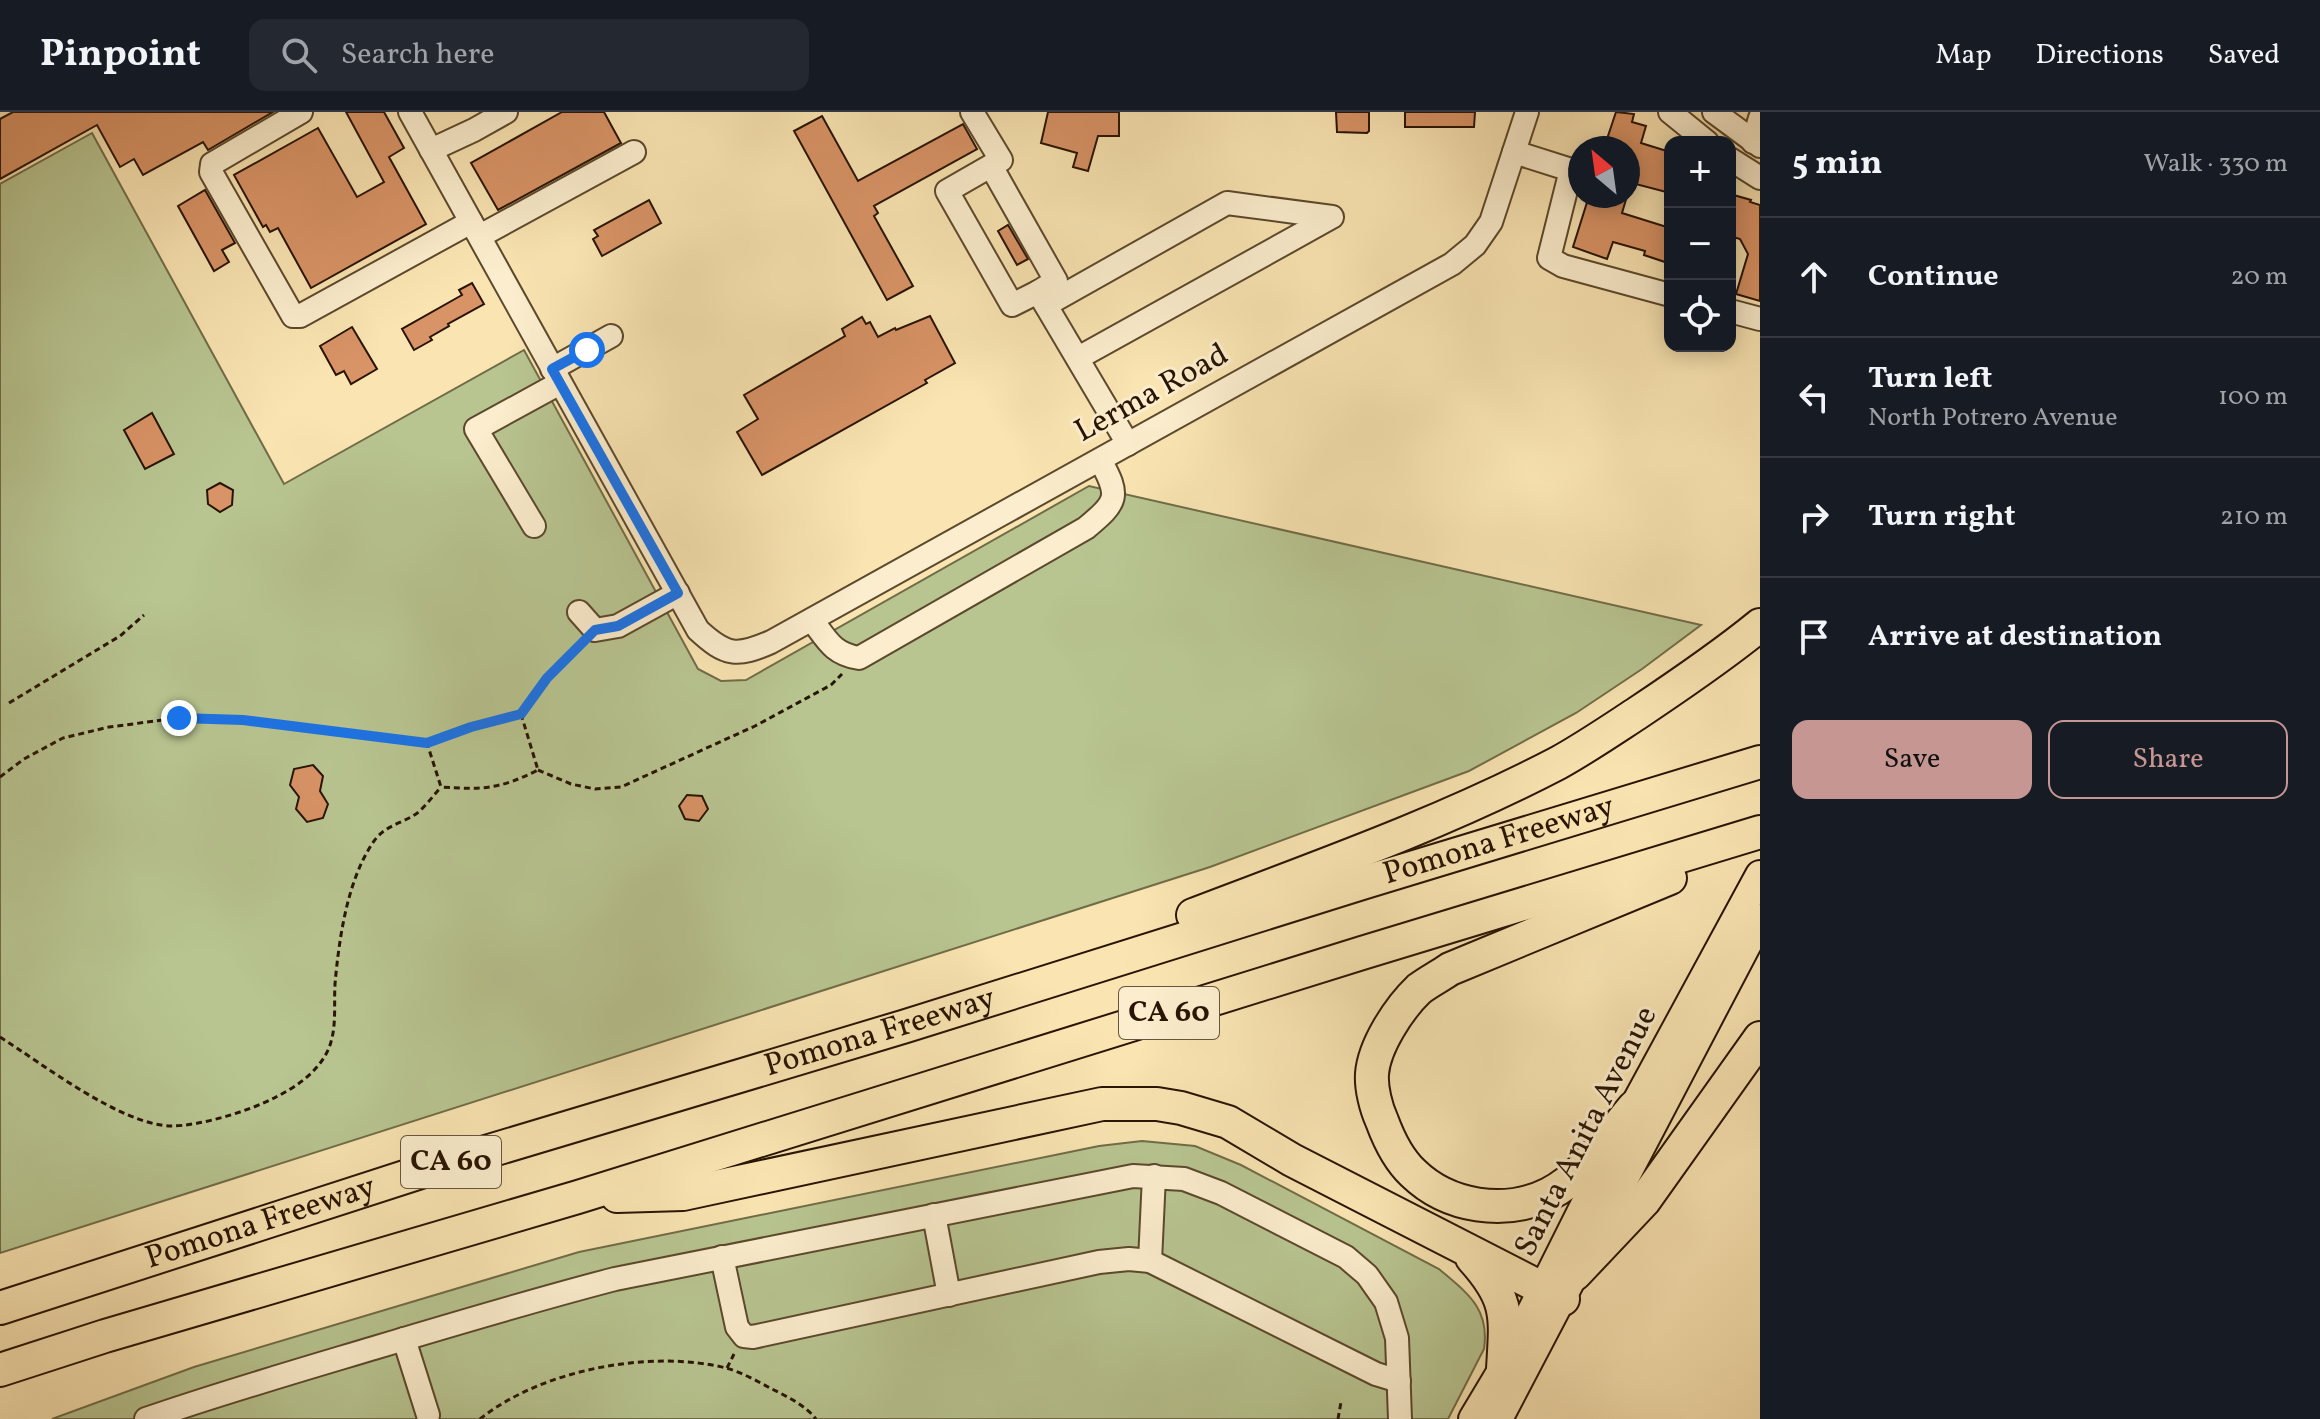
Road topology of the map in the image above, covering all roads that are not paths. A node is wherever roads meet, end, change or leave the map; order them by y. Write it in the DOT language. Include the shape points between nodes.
graph roads {
  1 [pos="301,112"];
  2 [pos="410,112"];
  3 [pos="506,112"];
  4 [pos="972,112"];
  5 [pos="1527,112"];
  6 [pos="1670,112"];
  7 [pos="1714,112"];
  8 [pos="1760,118"];
  9 [pos="1700,136"];
  10 [pos="1756,144"];
  11 [pos="431,150"];
  12 [pos="634,152"];
  13 [pos="1514,152"];
  14 [pos="1736,163"];
  15 [pos="991,166"];
  16 [pos="1760,178"];
  17 [pos="476,229"];
  18 [pos="1664,293"];
  19 [pos="1042,298"];
  20 [pos="1736,313"];
  21 [pos="1760,319"];
  22 [pos="611,336"];
  23 [pos="1078,358"];
  24 [pos="556,376"];
  25 [pos="1128,444"];
  26 [pos="1100,460"];
  27 [pos="534,526"];
  28 [pos="678,593"];
  29 [pos="579,612"];
  30 [pos="812,620"];
  31 [pos="1760,625"];
  32 [pos="1760,762"];
  33 [pos="1760,832"];
  34 [pos="1760,841"];
  35 [pos="1757,896"];
  36 [pos="906,1026"];
  37 [pos="1760,1038"];
  38 [pos="1634,1107"];
  39 [pos="1154,1176"];
  40 [pos="578,1197"];
  41 [pos="934,1215"];
  42 [pos="1465,1249"];
  43 [pos="722,1257"];
  44 [pos="1150,1261"];
  45 [pos="1561,1288"];
  46 [pos="949,1295"];
  47 [pos="0,1308"];
  48 [pos="404,1339"];
  49 [pos="1503,1369"];
  50 [pos="0,1370"];
  51 [pos="1399,1381"];
  52 [pos="201,1410"];
  53 [pos="428,1415"];
  54 [pos="146,1419"];
  55 [pos="1400,1419"];
  56 [pos="1473,1419"];
  57 [pos="1498,1419"];
  1 -- 17 [label="street" via="212,164 211,172 293,316"];
  2 -- 11 [label="street"];
  3 -- 11 [label="street"];
  4 -- 15 [label="street" via="1001,160"];
  5 -- 13 [label="street, Lerma Road"];
  6 -- 9 [label="street"];
  7 -- 10 [label="street"];
  8 -- 10 [label="street"];
  11 -- 17 [label="street"];
  12 -- 17 [label="street"];
  13 -- 18 [label="street" via="1571,170 1549,258"];
  13 -- 25 [label="street, Lerma Road" via="1491,222 1452,264"];
  14 -- 16 [label="street"];
  15 -- 19 [label="street" via="1056,281"];
  15 -- 19 [label="street" via="947,191 1012,305"];
  17 -- 24 [label="street"];
  19 -- 23 [label="street"];
  19 -- 23 [label="street" via="1227,203 1332,217"];
  20 -- 21 [label="street"];
  22 -- 24 [label="street"];
  23 -- 25 [label="street"];
  24 -- 27 [label="street" via="476,429"];
  24 -- 28 [label="street"];
  25 -- 26 [label="street, Lerma Road"];
  26 -- 30 [label="street, Lerma Road"];
  26 -- 30 [label="street" via="1114,493 1110,508 1086,528 859,658 844,655"];
  28 -- 29 [label="street" via="618,626 595,630"];
  28 -- 30 [label="street, Lerma Road" via="698,630 728,652 747,652"];
  31 -- 36 [label="highway" via="1583,748 1491,796"];
  32 -- 36 [label="highway, Pomona Freeway / CA 60"];
  33 -- 40 [label="highway, Pomona Freeway / CA 60"];
  34 -- 38 [label="highway" via="1450,969 1419,989 1394,1017 1372,1073 1377,1109 1390,1143 1412,1172 1458,1201 1481,1205 1523,1203 1549,1194 1578,1175"];
  35 -- 38 [label="main road, Santa Anita Avenue"];
  35 -- 45 [label="main road, Santa Anita Avenue"];
  36 -- 47 [label="highway, Pomona Freeway / CA 60" via="436,1167"];
  37 -- 45 [label="highway" via="1644,1201"];
  38 -- 45 [label="main road, Santa Anita Avenue"];
  39 -- 41 [label="street"];
  39 -- 44 [label="street"];
  39 -- 51 [label="street" via="1184,1179 1221,1193 1346,1257 1386,1302 1397,1338"];
  40 -- 42 [label="highway" via="683,1194 1102,1104 1157,1104 1228,1122"];
  40 -- 50 [label="highway, Pomona Freeway / CA 60"];
  41 -- 43 [label="street"];
  41 -- 46 [label="street"];
  42 -- 45 [label="highway"];
  42 -- 49 [label="highway" via="1489,1276 1503,1306"];
  43 -- 46 [label="street" via="737,1327 744,1336"];
  43 -- 48 [label="street" via="572,1290"];
  44 -- 46 [label="street" via="1099,1262"];
  44 -- 51 [label="street"];
  45 -- 49 [label="main road, Santa Anita Avenue"];
  45 -- 57 [label="main road, Santa Anita Avenue"];
  48 -- 52 [label="street"];
  48 -- 53 [label="street"];
  49 -- 56 [label="main road, Santa Anita Avenue"];
  51 -- 55 [label="street"];
  52 -- 54 [label="street"];
}
